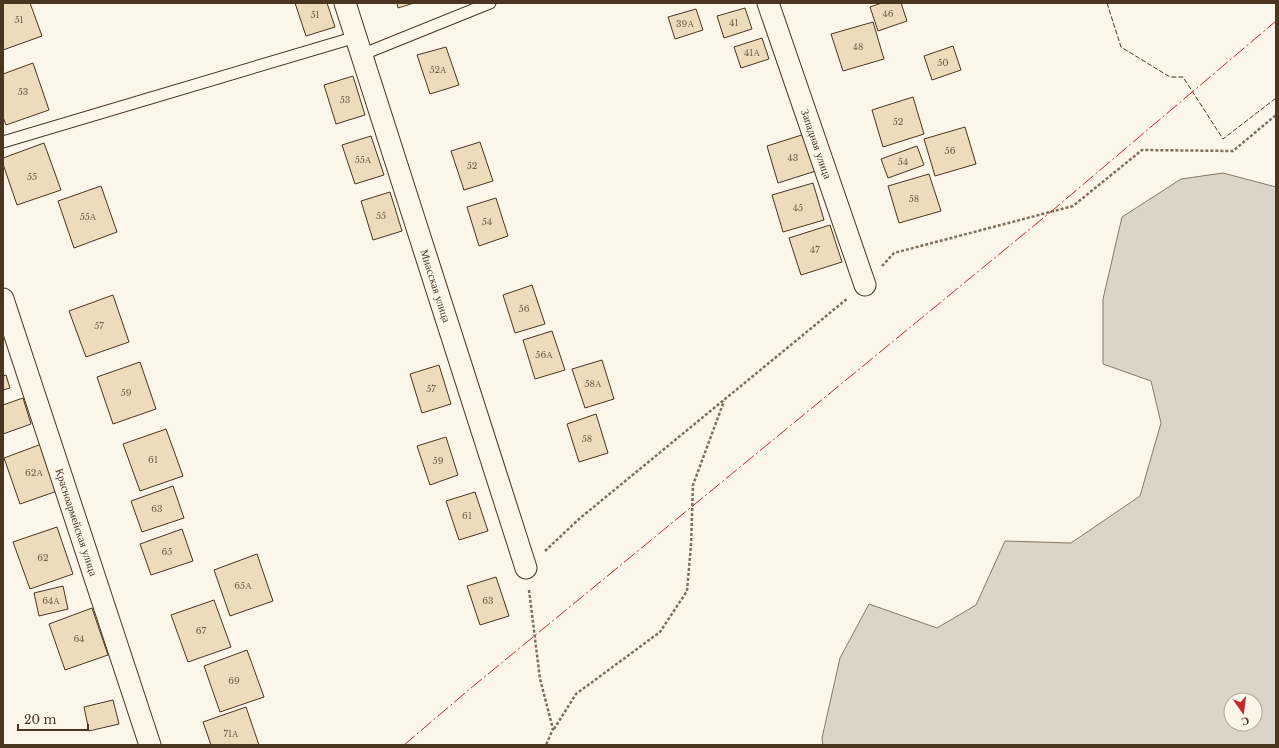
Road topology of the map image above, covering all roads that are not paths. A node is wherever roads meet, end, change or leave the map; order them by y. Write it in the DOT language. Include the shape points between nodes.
graph roads {
  1 [pos="345,3"];
  2 [pos="490,3"];
  3 [pos="768,3"];
  4 [pos="358,46"];
  5 [pos="3,142"];
  6 [pos="864,285"];
  7 [pos="3,299"];
  8 [pos="526,568"];
  9 [pos="150,745"];
  1 -- 4 [label="street, Миасская улица"];
  2 -- 4 [label="lane"];
  3 -- 6 [label="street, Западная улица"];
  4 -- 5 [label="lane"];
  4 -- 8 [label="street, Миасская улица"];
  7 -- 9 [label="street, Красноармейская улица"];
}
